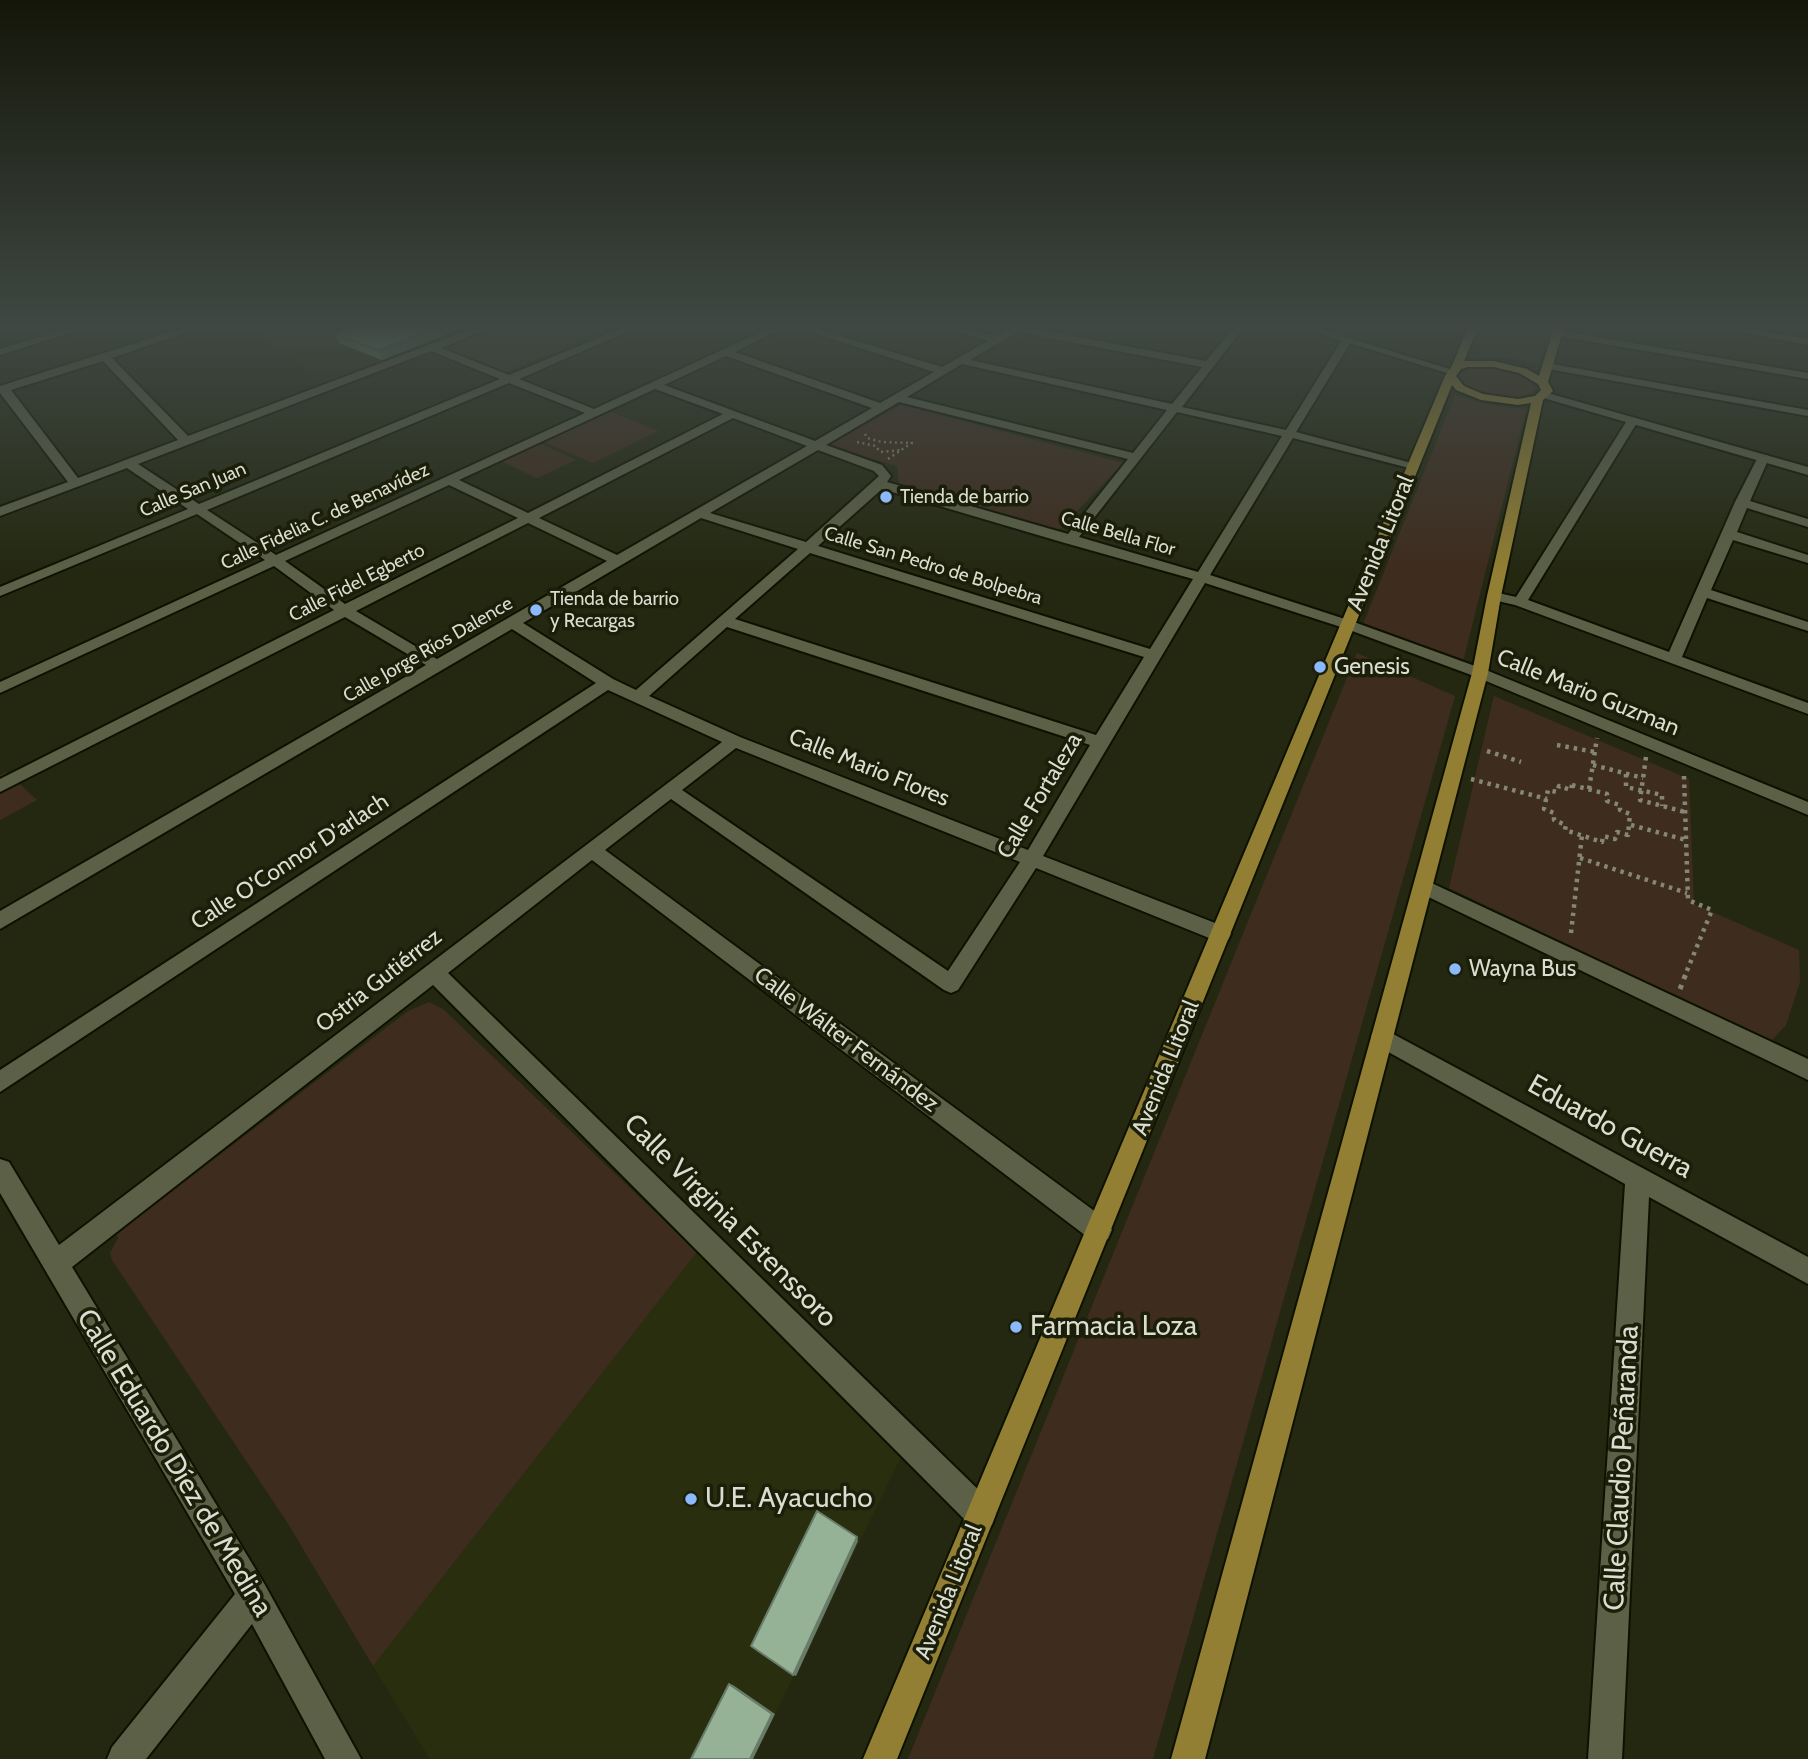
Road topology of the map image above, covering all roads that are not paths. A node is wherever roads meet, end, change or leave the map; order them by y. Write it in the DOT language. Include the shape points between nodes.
graph roads {
  1 [pos="17,409"];
  2 [pos="155,409"];
  3 [pos="270,409"];
  4 [pos="437,409"];
  5 [pos="584,409"];
  6 [pos="602,409"];
  7 [pos="719,409"];
  8 [pos="877,409"];
  9 [pos="941,409"];
  10 [pos="1173,409"];
  11 [pos="1179,409"];
  12 [pos="1305,409"];
  13 [pos="1437,409"];
  14 [pos="1538,409"];
  15 [pos="1587,409"];
  16 [pos="1786,409"];
  17 [pos="594,413"];
  18 [pos="1808,413"];
  19 [pos="732,414"];
  20 [pos="1632,421"];
  21 [pos="1290,434"];
  22 [pos="186,441"];
  23 [pos="814,445"];
  24 [pos="1135,457"];
  25 [pos="1763,458"];
  26 [pos="128,463"];
  27 [pos="1413,465"];
  28 [pos="1808,471"];
  29 [pos="449,480"];
  30 [pos="76,483"];
  31 [pos="880,484"];
  32 [pos="1741,502"];
  33 [pos="197,509"];
  34 [pos="0,512"];
  35 [pos="700,514"];
  36 [pos="528,518"];
  37 [pos="1808,523"];
  38 [pos="1729,534"];
  39 [pos="1070,540"];
  40 [pos="806,548"];
  41 [pos="1808,559"];
  42 [pos="276,561"];
  43 [pos="619,561"];
  44 [pos="1201,577"];
  45 [pos="0,592"];
  46 [pos="1703,592"];
  47 [pos="1494,596"];
  48 [pos="1520,602"];
  49 [pos="345,611"];
  50 [pos="725,621"];
  51 [pos="512,623"];
  52 [pos="1349,625"];
  53 [pos="1808,627"];
  54 [pos="1154,655"];
  55 [pos="1673,659"];
  56 [pos="438,666"];
  57 [pos="1480,673"];
  58 [pos="607,683"];
  59 [pos="0,688"];
  60 [pos="637,698"];
  61 [pos="1808,709"];
  62 [pos="734,741"];
  63 [pos="1100,743"];
  64 [pos="0,786"];
  65 [pos="670,790"];
  66 [pos="1808,809"];
  67 [pos="592,850"];
  68 [pos="1032,859"];
  69 [pos="1423,886"];
  70 [pos="0,921"];
  71 [pos="1221,934"];
  72 [pos="434,972"];
  73 [pos="1382,1037"];
  74 [pos="1808,1070"];
  75 [pos="0,1082"];
  76 [pos="0,1170"];
  77 [pos="1638,1177"];
  78 [pos="1099,1230"];
  79 [pos="56,1263"];
  80 [pos="1808,1271"];
  81 [pos="981,1514"];
  82 [pos="254,1596"];
  83 [pos="124,1759"];
  84 [pos="344,1759"];
  85 [pos="880,1759"];
  86 [pos="1188,1759"];
  87 [pos="1605,1759"];
  1 -- 30 [label="street"];
  2 -- 22 [label="street"];
  3 -- 22 [label="street"];
  4 -- 33 [label="street, Calle San Juan"];
  5 -- 17 [label="street"];
  6 -- 17 [label="street, Calle Fidelia C. de Benavídez"];
  7 -- 19 [label="street"];
  8 -- 23 [label="street, Calle Jorge Ríos Dalence"];
  9 -- 24 [label="street"];
  10 -- 24 [label="street"];
  11 -- 21 [label="street"];
  12 -- 21 [label="street, Calle Fortaleza"];
  13 -- 27 [label="main road, Avenida Litoral"];
  14 -- 47 [label="main road"];
  15 -- 20 [label="street"];
  16 -- 18 [label="street"];
  17 -- 29 [label="street, Calle Fidelia C. de Benavídez"];
  19 -- 23 [label="street"];
  19 -- 36 [label="street, Calle Fidel Egberto"];
  20 -- 25 [label="street"];
  20 -- 48 [label="street"];
  21 -- 27 [label="street"];
  21 -- 44 [label="street, Calle Fortaleza"];
  22 -- 26 [label="street"];
  23 -- 31 [label="street" via="878,468 885,476"];
  23 -- 35 [label="street, Calle Jorge Ríos Dalence"];
  24 -- 39 [label="street"];
  25 -- 28 [label="street"];
  25 -- 32 [label="street"];
  26 -- 30 [label="street"];
  26 -- 33 [label="street"];
  27 -- 52 [label="main road, Avenida Litoral"];
  29 -- 36 [label="street"];
  29 -- 42 [label="street, Calle Fidelia C. de Benavídez"];
  30 -- 34 [label="street"];
  31 -- 39 [label="street, Calle Bella Flor"];
  31 -- 40 [label="street"];
  32 -- 37 [label="street"];
  32 -- 38 [label="street"];
  33 -- 42 [label="street"];
  33 -- 45 [label="street, Calle San Juan"];
  35 -- 40 [label="street, Calle San Pedro de Bolpebra"];
  35 -- 43 [label="street, Calle Jorge Ríos Dalence"];
  36 -- 43 [label="street"];
  36 -- 49 [label="street, Calle Fidel Egberto"];
  38 -- 41 [label="street"];
  38 -- 46 [label="street"];
  39 -- 44 [label="street, Calle Bella Flor"];
  40 -- 50 [label="street"];
  40 -- 54 [label="street, Calle San Pedro de Bolpebra"];
  42 -- 49 [label="street"];
  42 -- 59 [label="street, Calle Fidelia C. de Benavídez"];
  43 -- 51 [label="street, Calle Jorge Ríos Dalence"];
  44 -- 52 [label="street, Calle Bella Flor"];
  44 -- 54 [label="street, Calle Fortaleza"];
  46 -- 53 [label="street"];
  46 -- 55 [label="street"];
  47 -- 48 [label="street"];
  47 -- 57 [label="main road"];
  48 -- 55 [label="street"];
  49 -- 56 [label="street"];
  49 -- 64 [label="street, Calle Fidel Egberto"];
  50 -- 60 [label="street"];
  50 -- 63 [label="street"];
  51 -- 56 [label="street, Calle Jorge Ríos Dalence"];
  51 -- 58 [label="street, Calle Mario Flores"];
  52 -- 57 [label="street, Calle Mario Guzman"];
  52 -- 71 [label="main road, Avenida Litoral"];
  54 -- 63 [label="street, Calle Fortaleza"];
  55 -- 61 [label="street"];
  56 -- 70 [label="street, Calle Jorge Ríos Dalence"];
  57 -- 66 [label="street, Calle Mario Guzman"];
  57 -- 69 [label="main road"];
  58 -- 60 [label="street, Calle Mario Flores"];
  58 -- 75 [label="street, Calle O'Connor D'arlach"];
  60 -- 62 [label="street, Calle Mario Flores"];
  62 -- 65 [label="street, Ostria Gutiérrez"];
  62 -- 68 [label="street, Calle Mario Flores"];
  63 -- 68 [label="street, Calle Fortaleza"];
  65 -- 67 [label="street, Ostria Gutiérrez"];
  65 -- 68 [label="street, Calle Fortaleza" via="951,984"];
  67 -- 72 [label="street, Ostria Gutiérrez"];
  67 -- 78 [label="street, Calle Wálter Fernández"];
  68 -- 71 [label="street, Calle Mario Flores"];
  69 -- 73 [label="main road"];
  69 -- 74 [label="street"];
  71 -- 78 [label="main road, Avenida Litoral"];
  72 -- 79 [label="street, Ostria Gutiérrez"];
  72 -- 81 [label="street, Calle Virginia Estenssoro"];
  73 -- 77 [label="street, Eduardo Guerra"];
  73 -- 86 [label="main road"];
  76 -- 79 [label="street, Calle Eduardo Díez de Medina"];
  77 -- 80 [label="street, Eduardo Guerra"];
  77 -- 87 [label="street, Calle Claudio Peñaranda"];
  78 -- 81 [label="main road, Avenida Litoral"];
  79 -- 82 [label="street, Calle Eduardo Díez de Medina"];
  81 -- 85 [label="main road, Avenida Litoral"];
  82 -- 83 [label="street"];
  82 -- 84 [label="street, Calle Eduardo Díez de Medina"];
}
